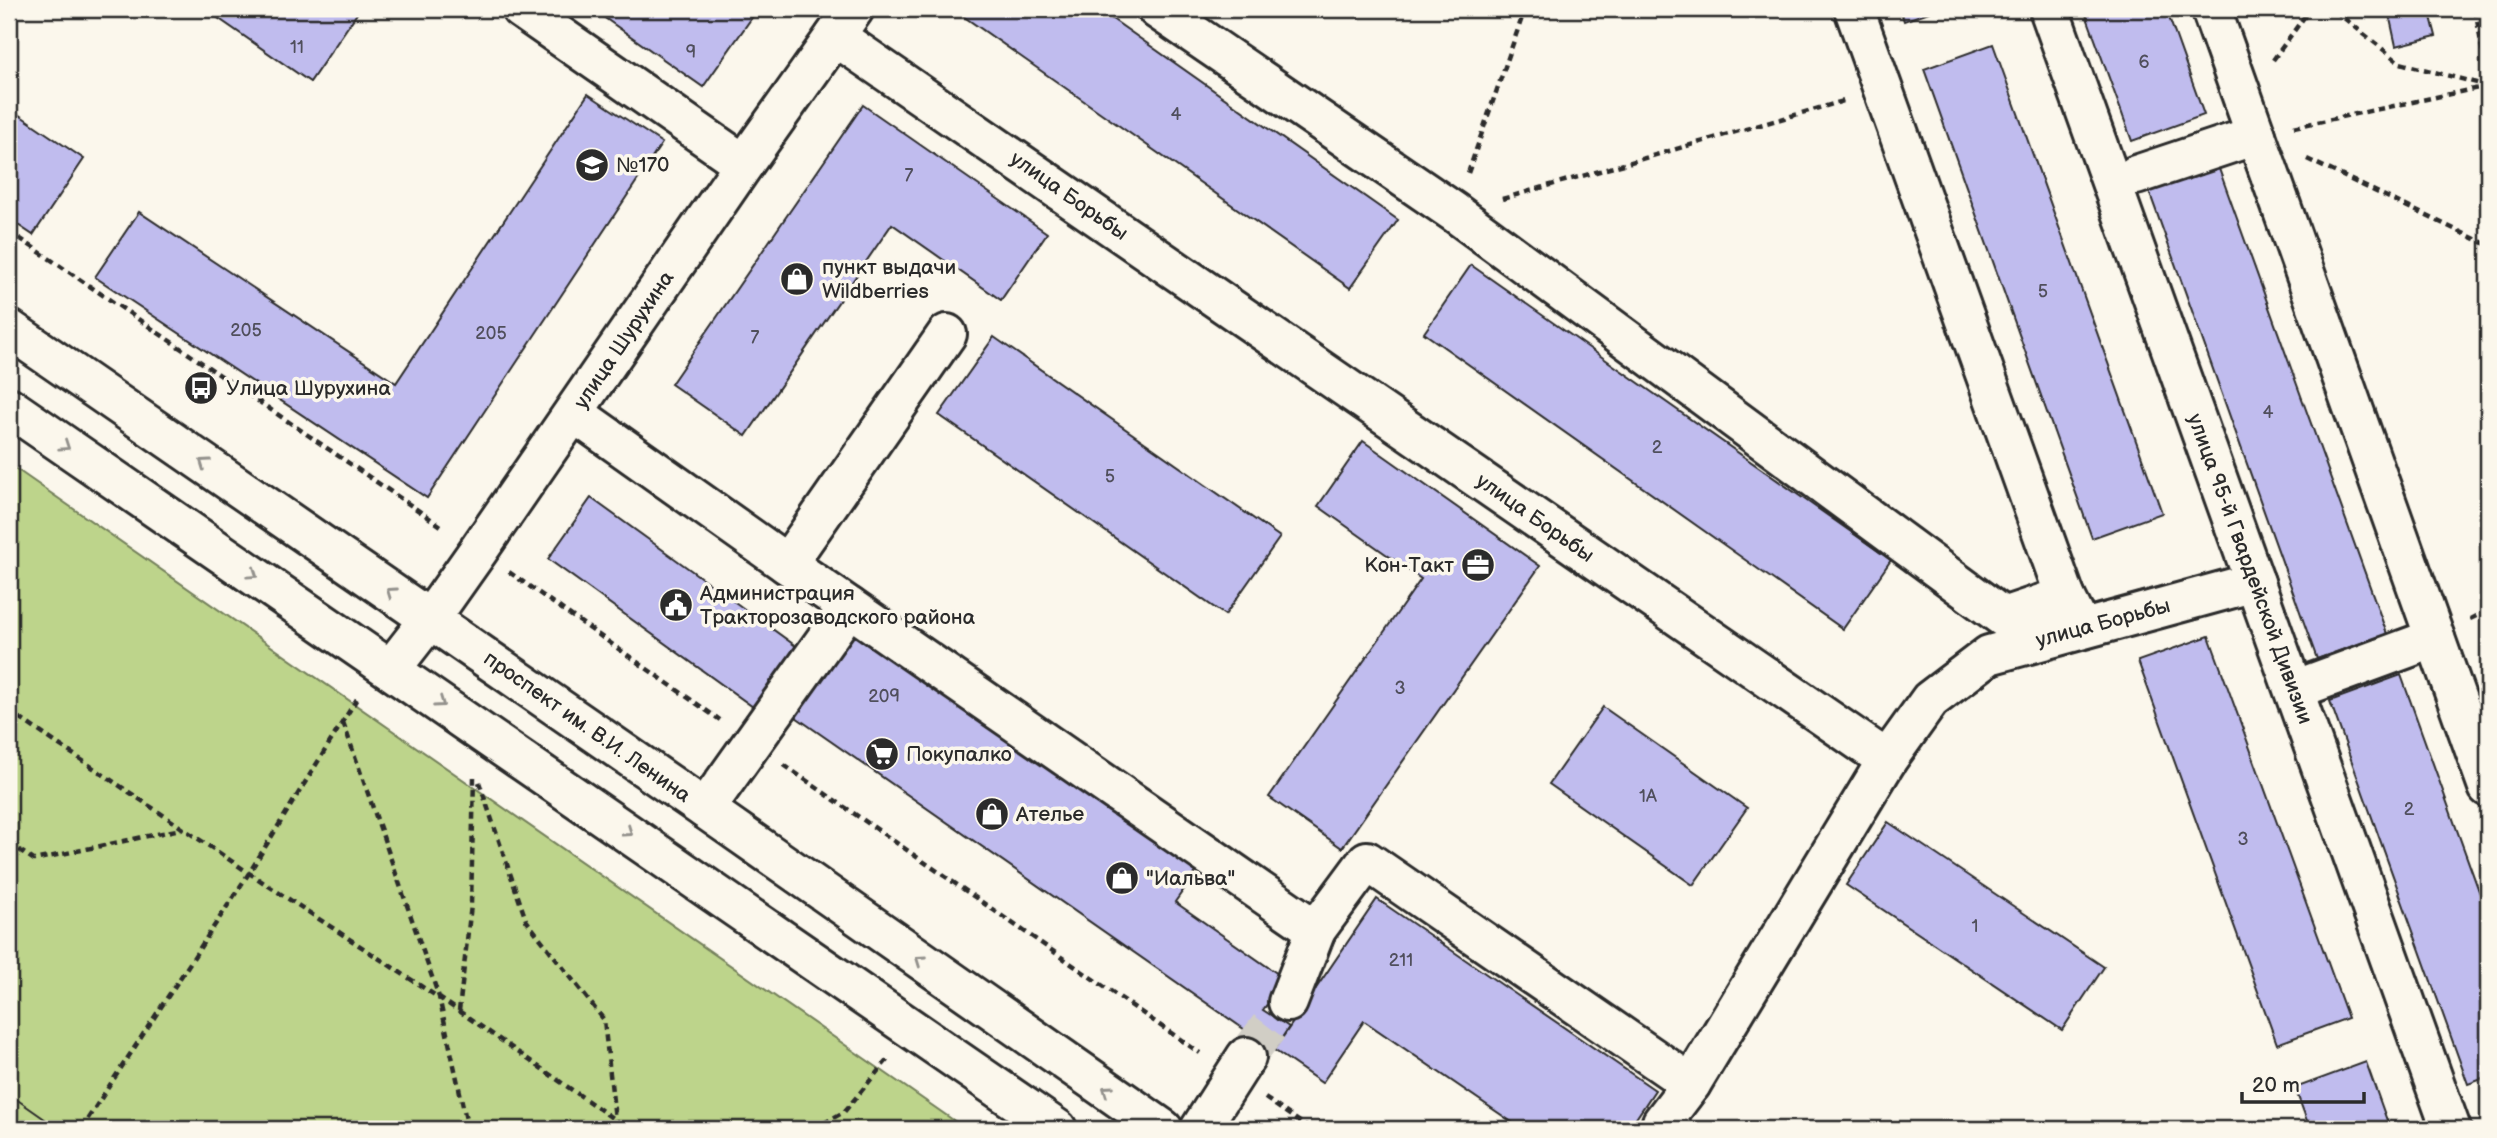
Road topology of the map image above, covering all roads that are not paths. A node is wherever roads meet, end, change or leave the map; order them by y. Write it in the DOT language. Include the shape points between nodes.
graph roads {
  1 [pos="521,9"];
  2 [pos="1157,9"];
  3 [pos="1854,9"];
  4 [pos="2049,9"];
  5 [pos="2211,9"];
  6 [pos="844,22"];
  7 [pos="2250,118"];
  8 [pos="744,164"];
  9 [pos="2136,175"];
  10 [pos="9,328"];
  11 [pos="947,334"];
  12 [pos="9,407"];
  13 [pos="574,412"];
  14 [pos="787,564"];
  15 [pos="2255,582"];
  16 [pos="849,607"];
  17 [pos="2073,612"];
  18 [pos="430,619"];
  19 [pos="2435,638"];
  20 [pos="377,679"];
  21 [pos="2313,683"];
  22 [pos="1887,760"];
  23 [pos="2488,787"];
  24 [pos="705,809"];
  25 [pos="1316,930"];
  26 [pos="1288,1002"];
  27 [pos="1240,1067"];
  28 [pos="1691,1084"];
  29 [pos="1663,1127"];
  30 [pos="1057,1129"];
  31 [pos="1163,1129"];
  32 [pos="1200,1129"];
  33 [pos="2451,1129"];
  1 -- 8 [label="street"];
  2 -- 17 [label="street" via="1454,212 2003,617"];
  3 -- 17 [label="street"];
  4 -- 15 [label="street, улица 95-й Гвардейской Дивизии"];
  5 -- 7 [label="street"];
  6 -- 8 [label="street, улица Шурухина"];
  6 -- 22 [label="street, улица Борьбы"];
  7 -- 9 [label="street"];
  7 -- 19 [label="street"];
  8 -- 13 [label="street, улица Шурухина"];
  18 -- 10 [label="street, проспект им. В.И. Ленина, one-way"];
  11 -- 14 [label="street"];
  12 -- 20 [label="street, one-way"];
  13 -- 14 [label="street"];
  13 -- 18 [label="street, улица Шурухина"];
  14 -- 16 [label="street"];
  15 -- 17 [label="street, улица Борьбы"];
  15 -- 33 [label="street, улица 95-й Гвардейской Дивизии"];
  16 -- 24 [label="street"];
  16 -- 25 [label="street"];
  17 -- 22 [label="street, улица Борьбы" via="1989,655 1930,700"];
  18 -- 20 [label="street, улица Шурухина"];
  18 -- 24 [label="street, проспект им. В.И. Ленина"];
  19 -- 21 [label="street"];
  19 -- 23 [label="street"];
  20 -- 30 [label="street, one-way"];
  22 -- 28 [label="street"];
  31 -- 24 [label="street, проспект им. В.И. Ленина, one-way"];
  25 -- 26 [label="street"];
  25 -- 28 [label="street" via="1367,861"];
  27 -- 32 [label="street"];
  28 -- 29 [label="street"];
}
